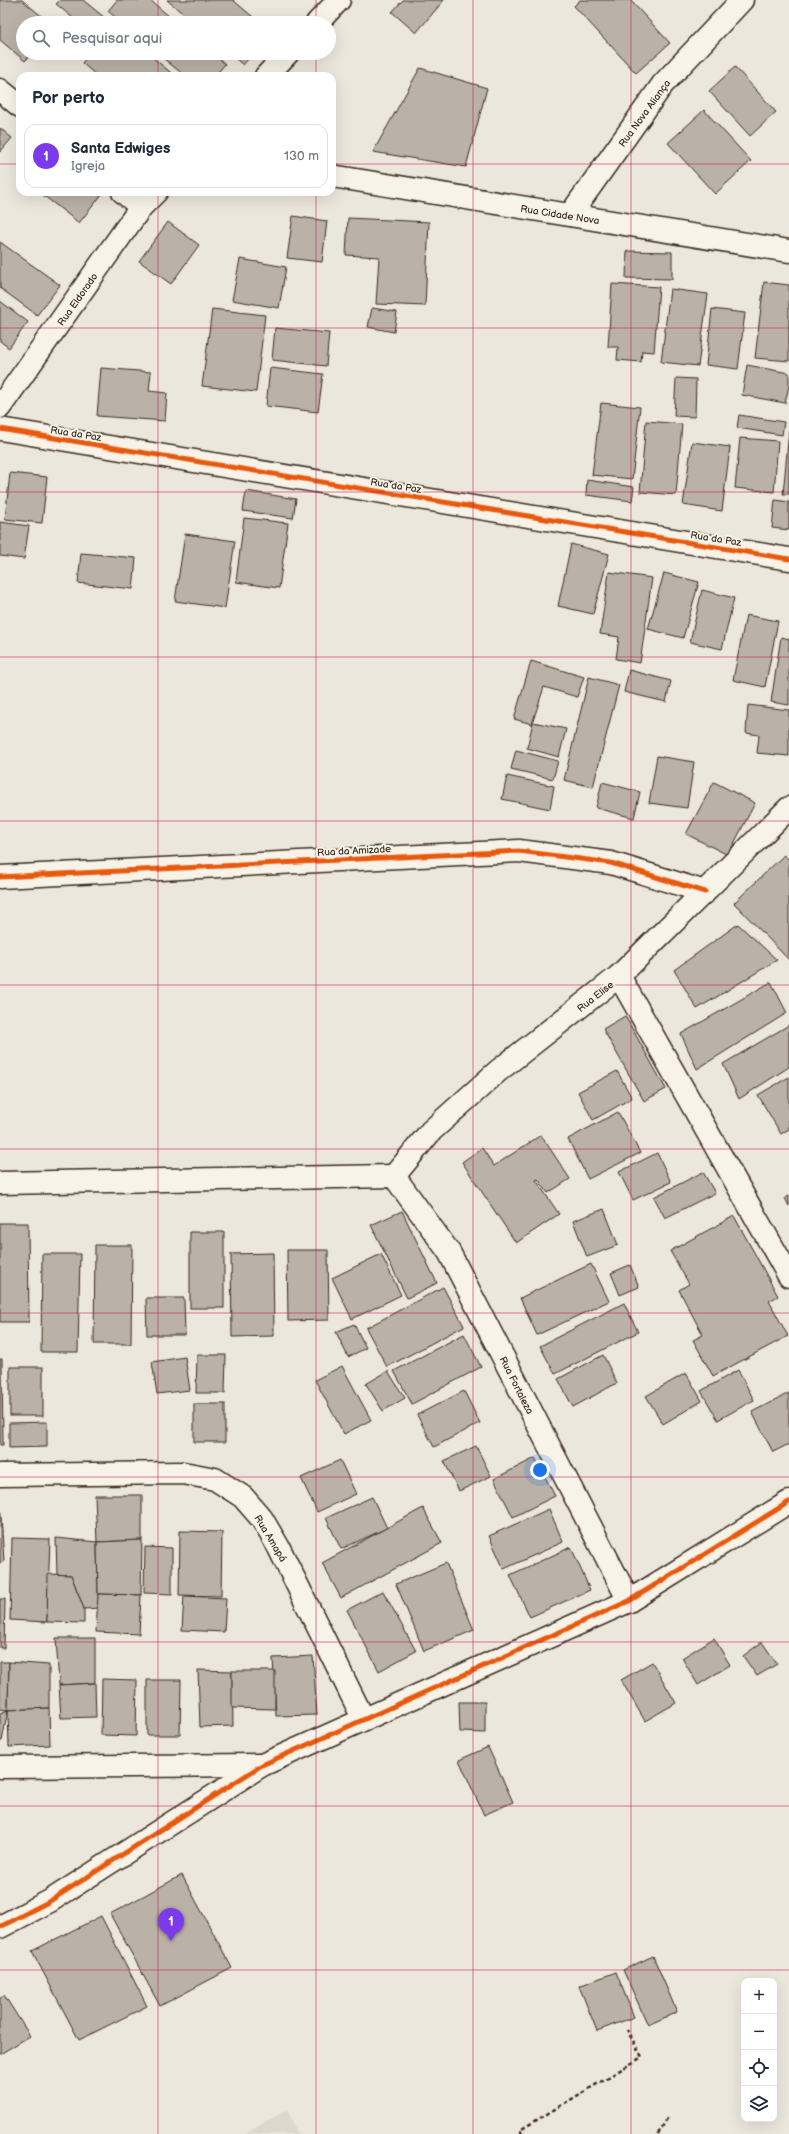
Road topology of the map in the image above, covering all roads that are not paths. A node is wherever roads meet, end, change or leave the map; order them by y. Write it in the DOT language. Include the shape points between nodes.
graph roads {
  1 [pos="339,0"];
  2 [pos="742,0"];
  3 [pos="324,16"];
  4 [pos="281,60"];
  5 [pos="270,72"];
  6 [pos="0,90"];
  7 [pos="16,103"];
  8 [pos="336,177"];
  9 [pos="136,196"];
  10 [pos="148,200"];
  11 [pos="570,215"];
  12 [pos="789,251"];
  13 [pos="0,407"];
  14 [pos="0,429"];
  15 [pos="789,559"];
  16 [pos="789,808"];
  17 [pos="0,877"];
  18 [pos="705,892"];
  19 [pos="620,976"];
  20 [pos="394,1176"];
  21 [pos="0,1183"];
  22 [pos="789,1276"];
  23 [pos="0,1475"];
  24 [pos="789,1502"];
  25 [pos="629,1601"];
  26 [pos="363,1718"];
  27 [pos="262,1765"];
  28 [pos="0,1767"];
  29 [pos="0,1927"];
  1 -- 3 [label="street"];
  2 -- 11 [label="street, Rua Nova Aliança" via="663,84"];
  4 -- 5 [label="street"];
  6 -- 7 [label="street"];
  8 -- 11 [label="street, Rua Cidade Nova"];
  9 -- 10 [label="street"];
  10 -- 13 [label="street, Rua Eldorado"];
  11 -- 12 [label="street, Rua Cidade Nova"];
  14 -- 15 [label="street, Rua da Paz"];
  16 -- 18 [label="street, Rua Elise"];
  17 -- 18 [label="street, Rua da Amizade" via="519,851 611,863"];
  18 -- 19 [label="street, Rua Elise"];
  19 -- 20 [label="street, Rua Elise" via="498,1071 431,1132"];
  19 -- 22 [label="street"];
  20 -- 21 [label="street"];
  20 -- 25 [label="street, Rua Fortaleza" via="449,1252"];
  23 -- 26 [label="street, Rua Amapá" via="183,1473 215,1479 243,1497 262,1519 279,1548"];
  24 -- 25 [label="street"];
  25 -- 26 [label="street"];
  26 -- 27 [label="street"];
  27 -- 28 [label="street"];
  27 -- 29 [label="street" via="50,1901"];
}
